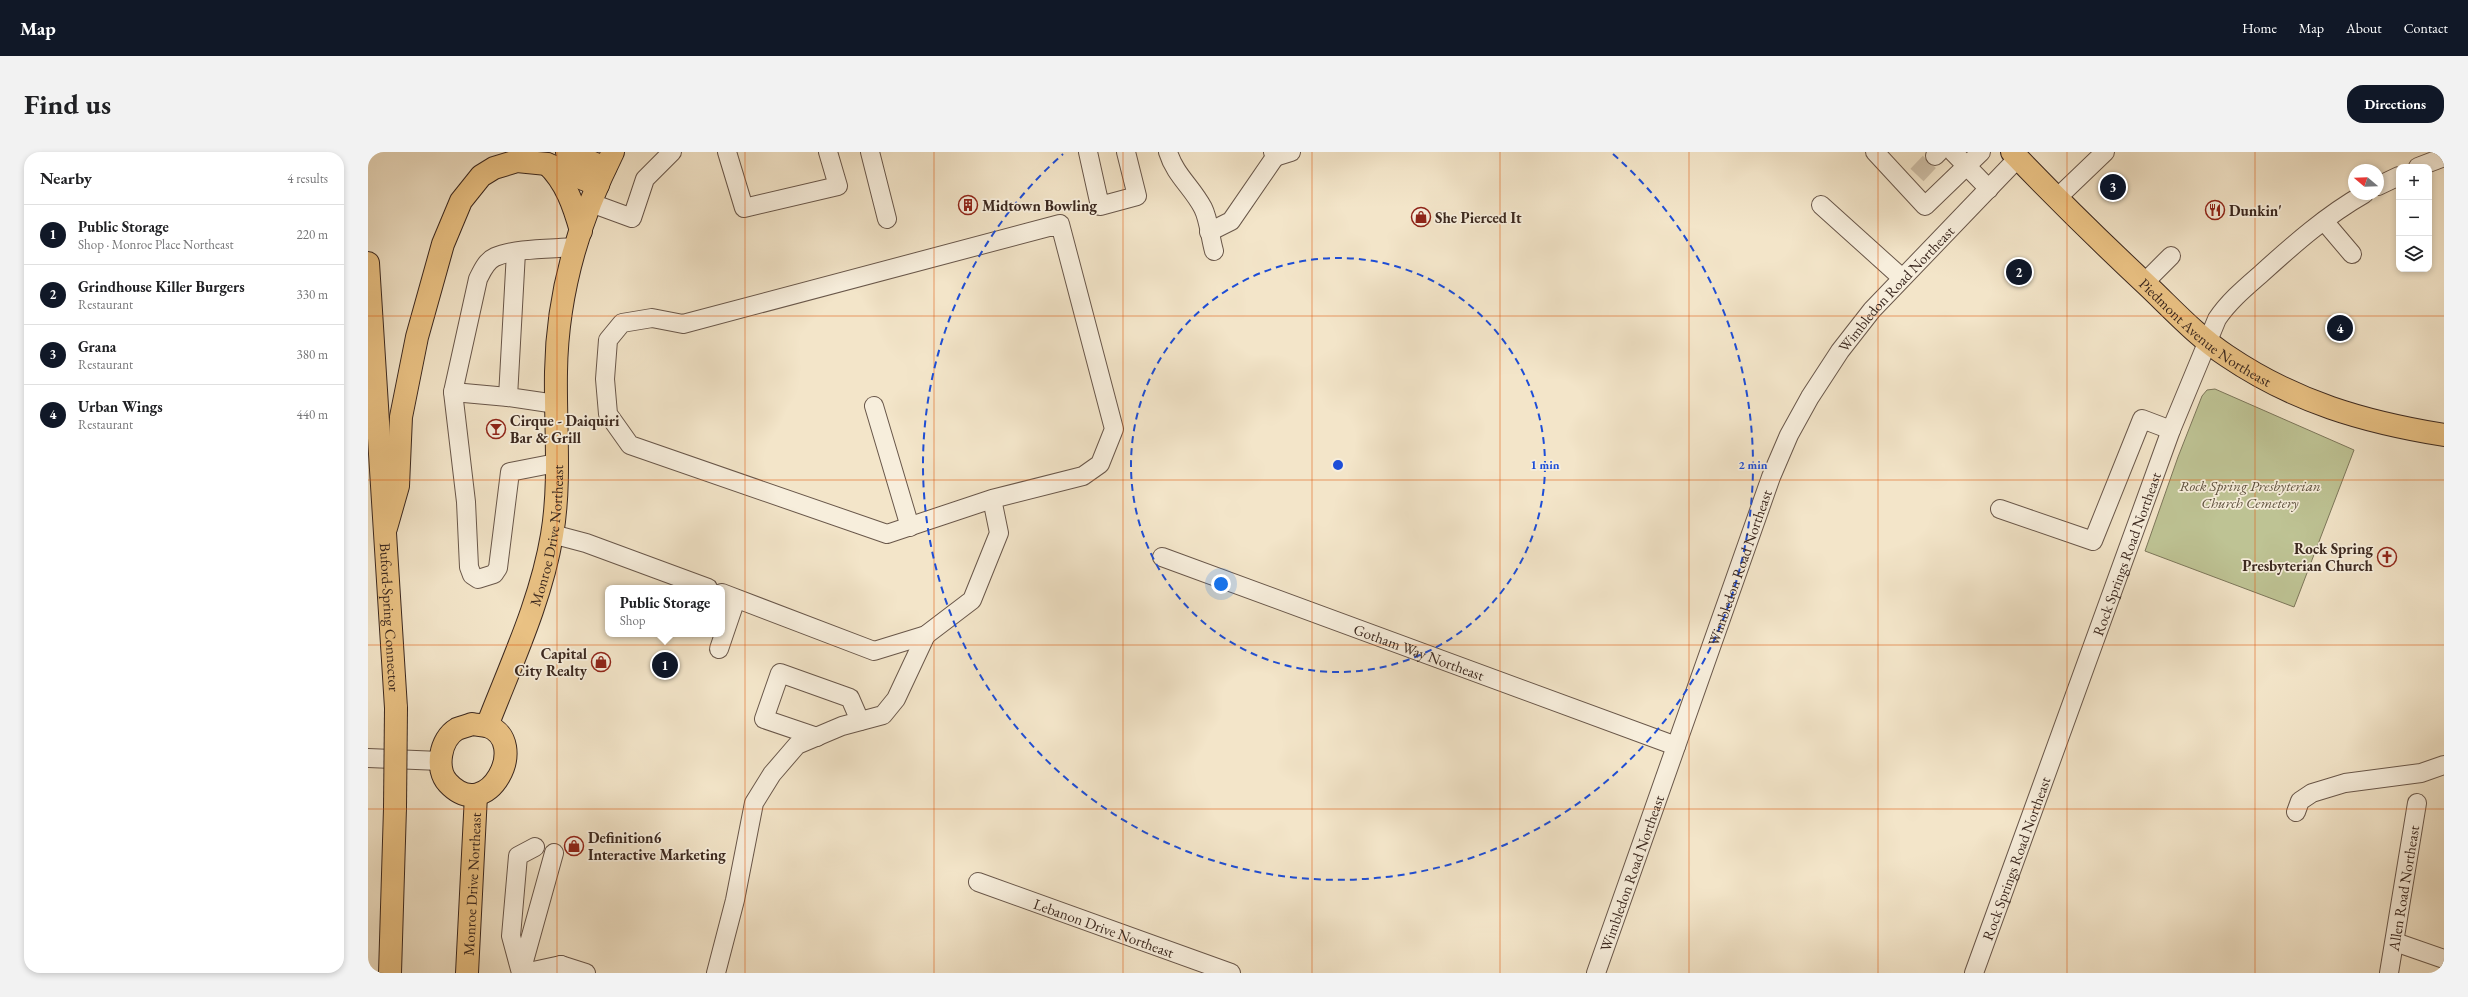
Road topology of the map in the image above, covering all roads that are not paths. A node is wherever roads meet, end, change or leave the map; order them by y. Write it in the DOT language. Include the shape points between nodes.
graph roads {
  1 [pos="567,152"];
  2 [pos="672,152"];
  3 [pos="727,152"];
  4 [pos="828,152"];
  5 [pos="870,152"];
  6 [pos="1088,152"];
  7 [pos="1126,152"];
  8 [pos="1168,152"];
  9 [pos="1953,152"];
  10 [pos="1981,152"];
  11 [pos="2105,152"];
  12 [pos="1878,153"];
  13 [pos="1279,154"];
  14 [pos="2015,155"];
  15 [pos="2444,157"];
  16 [pos="547,164"];
  17 [pos="2426,164"];
  18 [pos="1968,166"];
  19 [pos="602,177"];
  20 [pos="2396,177"];
  21 [pos="2384,183"];
  22 [pos="1989,189"];
  23 [pos="2057,198"];
  24 [pos="2355,200"];
  25 [pos="1821,205"];
  26 [pos="887,219"];
  27 [pos="2324,221"];
  28 [pos="1209,232"];
  29 [pos="578,239"];
  30 [pos="1214,251"];
  31 [pos="516,252"];
  32 [pos="2352,254"];
  33 [pos="2171,256"];
  34 [pos="368,263"];
  35 [pos="1902,278"];
  36 [pos="2144,283"];
  37 [pos="2206,341"];
  38 [pos="453,392"];
  39 [pos="508,397"];
  40 [pos="556,404"];
  41 [pos="874,406"];
  42 [pos="2171,430"];
  43 [pos="2444,436"];
  44 [pos="556,463"];
  45 [pos="992,499"];
  46 [pos="2000,509"];
  47 [pos="910,527"];
  48 [pos="386,528"];
  49 [pos="552,534"];
  50 [pos="1162,558"];
  51 [pos="700,585"];
  52 [pos="729,596"];
  53 [pos="725,617"];
  54 [pos="926,635"];
  55 [pos="721,637"];
  56 [pos="719,649"];
  57 [pos="860,721"];
  58 [pos="487,726"];
  59 [pos="817,737"];
  60 [pos="1676,746"];
  61 [pos="368,758"];
  62 [pos="440,761"];
  63 [pos="2444,766"];
  64 [pos="476,795"];
  65 [pos="2417,803"];
  66 [pos="2296,812"];
  67 [pos="535,847"];
  68 [pos="554,853"];
  69 [pos="978,882"];
  70 [pos="2395,942"];
  71 [pos="2444,959"];
  72 [pos="560,969"];
  73 [pos="390,973"];
  74 [pos="467,973"];
  75 [pos="522,973"];
  76 [pos="586,973"];
  77 [pos="716,973"];
  78 [pos="1230,973"];
  79 [pos="1596,973"];
  80 [pos="1974,973"];
  81 [pos="2389,973"];
  1 -- 19 [label="main road"];
  2 -- 19 [label="street" via="645,179 632,218"];
  3 -- 4 [label="street" via="744,208 838,186"];
  5 -- 26 [label="street"];
  6 -- 7 [label="street" via="1100,206 1137,196"];
  8 -- 28 [label="street" via="1172,167 1204,209"];
  9 -- 18 [label="street"];
  10 -- 18 [label="street"];
  11 -- 23 [label="street"];
  12 -- 18 [label="street" via="1911,180 1925,206"];
  13 -- 28 [label="street" via="1231,221"];
  14 -- 22 [label="street, Wimbledon Road Northeast"];
  14 -- 23 [label="main road, Piedmont Avenue Northeast"];
  15 -- 17 [label="street"];
  16 -- 19 [label="main road"];
  16 -- 29 [label="main road" via="557,173 567,190"];
  16 -- 48 [label="main road" via="517,161 494,168 471,186 453,216 417,337 401,416 398,486"];
  18 -- 22 [label="street"];
  19 -- 29 [label="main road, Monroe Drive Northeast"];
  20 -- 21 [label="street"];
  22 -- 35 [label="street, Wimbledon Road Northeast"];
  23 -- 36 [label="main road, Piedmont Avenue Northeast"];
  24 -- 27 [label="street, Rock Springs Road Northeast"];
  25 -- 35 [label="street"];
  27 -- 32 [label="street"];
  27 -- 37 [label="street, Rock Springs Road Northeast" via="2229,303"];
  28 -- 30 [label="street"];
  29 -- 31 [label="street"];
  29 -- 40 [label="main road, Monroe Drive Northeast" via="564,289 558,335"];
  31 -- 38 [label="street" via="494,258 483,268 478,279"];
  31 -- 39 [label="street"];
  33 -- 36 [label="street"];
  34 -- 48 [label="main road, Buford-Spring Connector"];
  35 -- 60 [label="street, Wimbledon Road Northeast" via="1872,310 1840,351 1789,435 1771,477"];
  36 -- 37 [label="main road, Piedmont Avenue Northeast"];
  37 -- 42 [label="street, Rock Springs Road Northeast"];
  37 -- 43 [label="main road, Piedmont Avenue Northeast" via="2228,357 2277,385 2333,409 2395,427"];
  38 -- 39 [label="street"];
  38 -- 44 [label="street" via="466,502 469,567 472,575 478,579 494,574 498,568 510,472"];
  39 -- 40 [label="street"];
  40 -- 44 [label="main road, Monroe Drive Northeast"];
  41 -- 47 [label="street"];
  42 -- 46 [label="street" via="2142,419 2093,541"];
  42 -- 80 [label="street, Rock Springs Road Northeast"];
  44 -- 49 [label="main road, Monroe Drive Northeast"];
  45 -- 47 [label="street"];
  45 -- 47 [label="street" via="1083,476 1100,464 1114,429 1060,224 683,324 652,318 622,323 608,340 605,379 608,414 630,445 887,534"];
  45 -- 54 [label="street" via="999,533 972,600"];
  48 -- 73 [label="main road, Buford-Spring Connector, bridge" via="396,708"];
  49 -- 51 [label="street" via="586,543"];
  49 -- 58 [label="main road, Monroe Drive Northeast" via="541,588"];
  50 -- 60 [label="street, Gotham Way Northeast"];
  52 -- 53 [label="street"];
  52 -- 54 [label="street" via="874,651"];
  54 -- 57 [label="street" via="896,699 883,715"];
  55 -- 56 [label="street"];
  57 -- 59 [label="street"];
  57 -- 59 [label="street" via="850,698 780,673 764,719"];
  58 -- 62 [label="main road" via="472,724 456,730 446,741"];
  58 -- 64 [label="main road, Monroe Drive Northeast" via="502,738 505,762 492,788"];
  59 -- 77 [label="street" via="797,745 772,774 754,803 735,900"];
  60 -- 79 [label="street, Wimbledon Road Northeast"];
  61 -- 62 [label="street"];
  62 -- 64 [label="main road, Monroe Drive Northeast" via="442,773 453,788"];
  63 -- 66 [label="street" via="2346,783 2319,791 2300,801"];
  64 -- 74 [label="main road, Monroe Drive Northeast"];
  65 -- 70 [label="street, Allen Road Northeast"];
  67 -- 75 [label="street" via="518,856 511,936"];
  68 -- 75 [label="street"];
  69 -- 78 [label="street, Lebanon Drive Northeast"];
  70 -- 71 [label="street"];
  70 -- 81 [label="street, Allen Road Northeast"];
  72 -- 75 [label="street"];
  72 -- 76 [label="street"];
}
